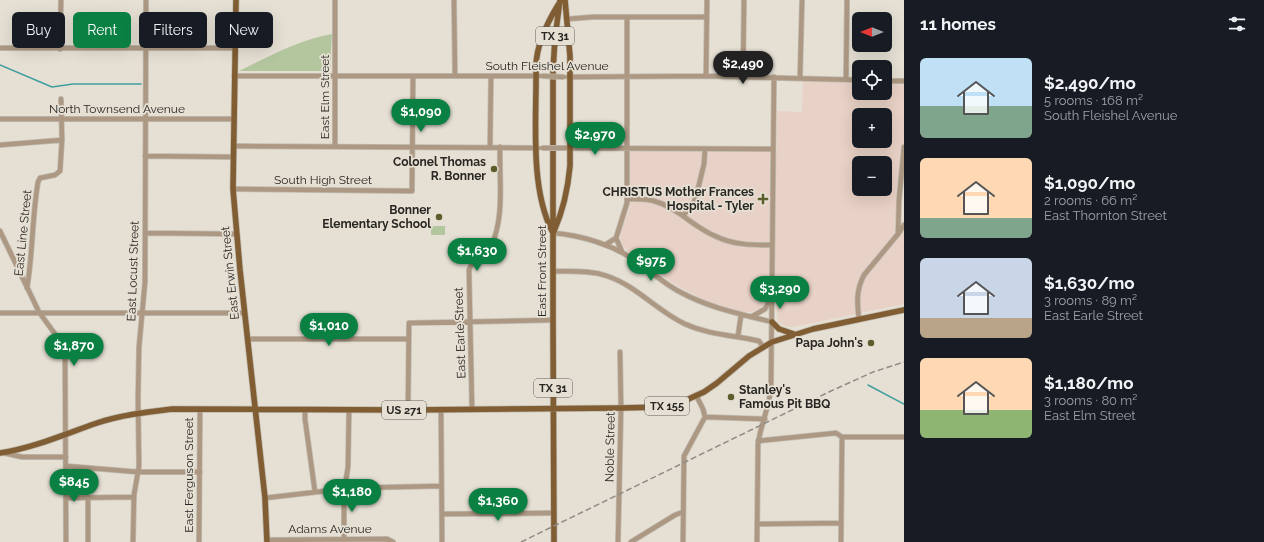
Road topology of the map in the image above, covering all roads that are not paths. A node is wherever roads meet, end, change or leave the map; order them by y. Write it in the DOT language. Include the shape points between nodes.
graph roads {
  1 [pos="61,0"];
  2 [pos="146,0"];
  3 [pos="236,0"];
  4 [pos="335,0"];
  5 [pos="454,0"];
  6 [pos="707,0"];
  7 [pos="744,0"];
  8 [pos="847,0"];
  9 [pos="562,1"];
  10 [pos="802,1"];
  11 [pos="146,12"];
  12 [pos="236,12"];
  13 [pos="707,16"];
  14 [pos="627,17"];
  15 [pos="567,19"];
  16 [pos="0,48"];
  17 [pos="145,48"];
  18 [pos="235,48"];
  19 [pos="60,49"];
  20 [pos="234,76"];
  21 [pos="335,76"];
  22 [pos="413,76"];
  23 [pos="455,76"];
  24 [pos="490,76"];
  25 [pos="539,76"];
  26 [pos="570,76"];
  27 [pos="627,76"];
  28 [pos="706,76"];
  29 [pos="743,77"];
  30 [pos="774,77"];
  31 [pos="800,78"];
  32 [pos="846,80"];
  33 [pos="852,80"];
  34 [pos="892,81"];
  35 [pos="904,81"];
  36 [pos="61,99"];
  37 [pos="0,119"];
  38 [pos="62,119"];
  39 [pos="146,119"];
  40 [pos="234,119"];
  41 [pos="62,140"];
  42 [pos="0,145"];
  43 [pos="234,146"];
  44 [pos="335,146"];
  45 [pos="412,147"];
  46 [pos="490,147"];
  47 [pos="500,147"];
  48 [pos="904,147"];
  49 [pos="539,148"];
  50 [pos="570,148"];
  51 [pos="627,148"];
  52 [pos="705,149"];
  53 [pos="773,149"];
  54 [pos="145,156"];
  55 [pos="234,157"];
  56 [pos="233,189"];
  57 [pos="627,199"];
  58 [pos="901,206"];
  59 [pos="683,216"];
  60 [pos="904,225"];
  61 [pos="0,231"];
  62 [pos="145,233"];
  63 [pos="553,233"];
  64 [pos="237,234"];
  65 [pos="898,234"];
  66 [pos="616,238"];
  67 [pos="605,245"];
  68 [pos="772,245"];
  69 [pos="622,252"];
  70 [pos="553,271"];
  71 [pos="28,288"];
  72 [pos="772,297"];
  73 [pos="904,310"];
  74 [pos="39,312"];
  75 [pos="0,313"];
  76 [pos="142,313"];
  77 [pos="245,313"];
  78 [pos="741,315"];
  79 [pos="751,317"];
  80 [pos="860,319"];
  81 [pos="553,320"];
  82 [pos="471,322"];
  83 [pos="772,322"];
  84 [pos="794,334"];
  85 [pos="738,336"];
  86 [pos="248,339"];
  87 [pos="409,339"];
  88 [pos="772,342"];
  89 [pos="763,347"];
  90 [pos="620,352"];
  91 [pos="696,395"];
  92 [pos="200,408"];
  93 [pos="553,408"];
  94 [pos="620,408"];
  95 [pos="255,409"];
  96 [pos="305,409"];
  97 [pos="441,409"];
  98 [pos="349,410"];
  99 [pos="408,410"];
  100 [pos="472,410"];
  101 [pos="138,413"];
  102 [pos="704,417"];
  103 [pos="765,419"];
  104 [pos="66,435"];
  105 [pos="842,437"];
  106 [pos="904,437"];
  107 [pos="758,441"];
  108 [pos="1,453"];
  109 [pos="66,457"];
  110 [pos="66,466"];
  111 [pos="138,472"];
  112 [pos="200,472"];
  113 [pos="441,486"];
  114 [pos="344,488"];
  115 [pos="315,492"];
  116 [pos="88,497"];
  117 [pos="134,497"];
  118 [pos="66,498"];
  119 [pos="265,498"];
  120 [pos="683,512"];
  121 [pos="554,513"];
  122 [pos="442,514"];
  123 [pos="757,524"];
  124 [pos="841,524"];
  125 [pos="344,540"];
  126 [pos="267,541"];
  127 [pos="66,542"];
  128 [pos="88,542"];
  129 [pos="133,542"];
  130 [pos="199,542"];
  131 [pos="393,542"];
  132 [pos="442,542"];
  133 [pos="554,542"];
  134 [pos="618,542"];
  135 [pos="631,542"];
  136 [pos="683,542"];
  137 [pos="757,542"];
  138 [pos="841,542"];
  1 -- 19 [label="street"];
  2 -- 11 [label="street, East Locust Street"];
  3 -- 12 [label="main road, East Erwin Street"];
  4 -- 21 [label="street, East Elm Street"];
  5 -- 23 [label="street"];
  6 -- 13 [label="street"];
  7 -- 29 [label="street"];
  8 -- 32 [label="street"];
  9 -- 15 [label="main road"];
  9 -- 25 [label="main road" via="549,21 539,46 536,59"];
  9 -- 63 [label="main road, East Front Street / TX 31" via="555,38 553,71"];
  10 -- 31 [label="street"];
  13 -- 14 [label="street"];
  13 -- 28 [label="street"];
  14 -- 15 [label="street"];
  14 -- 27 [label="street"];
  15 -- 26 [label="main road"];
  16 -- 19 [label="street"];
  17 -- 19 [label="street"];
  17 -- 39 [label="street, East Locust Street"];
  18 -- 20 [label="main road, East Erwin Street"];
  20 -- 21 [label="street, South Fleishel Avenue"];
  20 -- 40 [label="main road, East Erwin Street"];
  21 -- 22 [label="street, South Fleishel Avenue"];
  21 -- 44 [label="street, East Elm Street"];
  22 -- 23 [label="street, South Fleishel Avenue"];
  22 -- 45 [label="street"];
  23 -- 24 [label="street, South Fleishel Avenue"];
  24 -- 25 [label="street, South Fleishel Avenue"];
  24 -- 46 [label="street"];
  25 -- 26 [label="street, South Fleishel Avenue, bridge"];
  25 -- 49 [label="main road"];
  26 -- 27 [label="street, South Fleishel Avenue"];
  26 -- 50 [label="main road"];
  27 -- 28 [label="street, South Fleishel Avenue"];
  27 -- 51 [label="street"];
  28 -- 29 [label="street, South Fleishel Avenue"];
  29 -- 30 [label="street, South Fleishel Avenue"];
  30 -- 31 [label="street, South Fleishel Avenue"];
  30 -- 53 [label="street"];
  31 -- 32 [label="street, South Fleishel Avenue"];
  32 -- 33 [label="street, South Fleishel Avenue"];
  34 -- 35 [label="street"];
  36 -- 38 [label="street, East Line Street"];
  37 -- 38 [label="street, North Townsend Avenue"];
  38 -- 39 [label="street, North Townsend Avenue"];
  38 -- 41 [label="street, East Line Street"];
  39 -- 40 [label="street, North Townsend Avenue"];
  39 -- 54 [label="street, East Locust Street"];
  40 -- 43 [label="main road, East Erwin Street"];
  41 -- 42 [label="street"];
  41 -- 71 [label="street, East Line Street" via="60,171 56,175 40,178 38,182"];
  43 -- 44 [label="street"];
  43 -- 55 [label="main road, East Erwin Street"];
  44 -- 45 [label="street"];
  45 -- 46 [label="street"];
  45 -- 56 [label="street, South High Street" via="412,191"];
  46 -- 47 [label="street"];
  47 -- 49 [label="street"];
  47 -- 82 [label="street, East Earle Street" via="499,224 488,253 472,263 469,268"];
  48 -- 58 [label="street"];
  49 -- 50 [label="street, bridge"];
  49 -- 63 [label="main road" via="537,170 541,195 545,216"];
  50 -- 51 [label="street"];
  50 -- 63 [label="main road" via="568,180"];
  51 -- 52 [label="street"];
  51 -- 57 [label="street"];
  52 -- 53 [label="street"];
  52 -- 59 [label="street" via="696,197"];
  53 -- 68 [label="street"];
  54 -- 55 [label="street"];
  54 -- 62 [label="street, East Locust Street"];
  55 -- 56 [label="main road, East Erwin Street"];
  56 -- 64 [label="main road, East Erwin Street"];
  57 -- 59 [label="street" via="655,201"];
  57 -- 66 [label="street"];
  58 -- 65 [label="street"];
  59 -- 68 [label="street" via="705,232 723,240 742,244"];
  60 -- 65 [label="street"];
  61 -- 71 [label="street"];
  62 -- 64 [label="street"];
  62 -- 76 [label="street, East Locust Street"];
  63 -- 67 [label="street"];
  63 -- 70 [label="main road, East Front Street / TX 31"];
  64 -- 77 [label="main road, East Erwin Street"];
  65 -- 80 [label="street" via="861,281 857,292"];
  66 -- 67 [label="street"];
  66 -- 69 [label="street"];
  67 -- 69 [label="street"];
  68 -- 72 [label="street"];
  69 -- 78 [label="street" via="681,293 707,305"];
  70 -- 81 [label="main road, East Front Street / TX 31"];
  70 -- 85 [label="street" via="606,275 630,287 686,325 708,333"];
  71 -- 74 [label="street"];
  72 -- 79 [label="street" via="768,307"];
  72 -- 83 [label="street"];
  73 -- 80 [label="main road, TX 155"];
  74 -- 75 [label="street"];
  74 -- 76 [label="street"];
  74 -- 104 [label="street" via="65,352"];
  76 -- 77 [label="street"];
  76 -- 101 [label="street, East Locust Street"];
  77 -- 86 [label="main road, East Erwin Street"];
  78 -- 79 [label="street"];
  78 -- 85 [label="street"];
  79 -- 83 [label="street"];
  80 -- 84 [label="main road, TX 155"];
  81 -- 82 [label="street"];
  81 -- 93 [label="main road, East Front Street / TX 31"];
  82 -- 87 [label="street" via="409,323"];
  82 -- 100 [label="street, East Earle Street"];
  83 -- 84 [label="main road" via="779,329"];
  83 -- 88 [label="street"];
  84 -- 88 [label="main road, TX 155"];
  85 -- 89 [label="street" via="759,341"];
  86 -- 87 [label="street"];
  86 -- 95 [label="main road, East Erwin Street"];
  87 -- 99 [label="street"];
  88 -- 89 [label="main road, TX 155"];
  88 -- 103 [label="street" via="771,392"];
  89 -- 91 [label="main road, TX 155" via="710,388"];
  90 -- 94 [label="street, Noble Street"];
  91 -- 94 [label="main road, TX 155" via="682,402 660,407"];
  91 -- 102 [label="street"];
  92 -- 95 [label="main road, US 271"];
  92 -- 101 [label="main road, US 271"];
  92 -- 112 [label="street, East Ferguson Street"];
  93 -- 94 [label="main road, TX 155"];
  93 -- 100 [label="main road, US 271"];
  93 -- 121 [label="main road, East Front Street / TX 31"];
  94 -- 134 [label="street, Noble Street"];
  95 -- 96 [label="main road, US 271"];
  95 -- 119 [label="main road, East Erwin Street"];
  96 -- 98 [label="main road, US 271"];
  96 -- 115 [label="street"];
  97 -- 99 [label="main road, US 271"];
  97 -- 100 [label="main road, US 271"];
  97 -- 113 [label="street"];
  98 -- 99 [label="main road, US 271"];
  98 -- 114 [label="street" via="348,467"];
  101 -- 104 [label="main road, US 271" via="98,423"];
  101 -- 111 [label="street, East Locust Street"];
  102 -- 103 [label="street"];
  102 -- 120 [label="street" via="684,456"];
  103 -- 107 [label="street"];
  104 -- 108 [label="main road, US 271"];
  104 -- 109 [label="street"];
  105 -- 106 [label="street"];
  105 -- 107 [label="street" via="836,433"];
  105 -- 124 [label="street"];
  107 -- 123 [label="street"];
  108 -- 109 [label="street" via="22,457"];
  109 -- 110 [label="street"];
  110 -- 111 [label="street"];
  110 -- 118 [label="street"];
  111 -- 112 [label="street"];
  111 -- 117 [label="street, East Locust Street"];
  112 -- 130 [label="street, East Ferguson Street"];
  113 -- 114 [label="street"];
  113 -- 122 [label="street"];
  114 -- 115 [label="street"];
  114 -- 125 [label="street"];
  115 -- 119 [label="street"];
  116 -- 117 [label="street"];
  116 -- 118 [label="street"];
  116 -- 128 [label="street"];
  117 -- 129 [label="street, East Locust Street"];
  118 -- 127 [label="street"];
  119 -- 126 [label="main road, East Erwin Street"];
  120 -- 135 [label="street"];
  120 -- 136 [label="street"];
  121 -- 122 [label="street"];
  121 -- 133 [label="main road, East Front Street / TX 31"];
  122 -- 132 [label="street"];
  123 -- 124 [label="street"];
  123 -- 137 [label="street"];
  124 -- 138 [label="street"];
  125 -- 126 [label="street, Adams Avenue"];
  125 -- 131 [label="street, Adams Avenue" via="387,539"];
}
